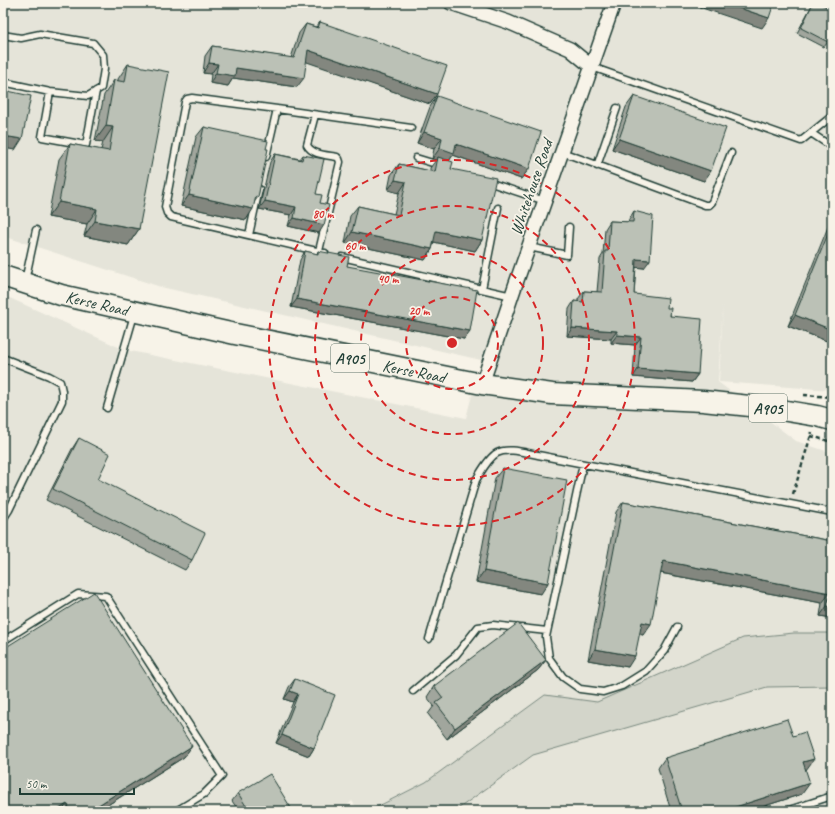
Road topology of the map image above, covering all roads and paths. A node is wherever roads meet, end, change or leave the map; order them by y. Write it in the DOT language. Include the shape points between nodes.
graph roads {
  1 [pos="450,3"];
  2 [pos="614,3"];
  3 [pos="3,35"];
  4 [pos="592,68"];
  5 [pos="3,82"];
  6 [pos="96,91"];
  7 [pos="50,92"];
  8 [pos="617,108"];
  9 [pos="277,109"];
  10 [pos="315,115"];
  11 [pos="832,116"];
  12 [pos="411,128"];
  13 [pos="811,133"];
  14 [pos="832,147"];
  15 [pos="562,152"];
  16 [pos="731,153"];
  17 [pos="416,158"];
  18 [pos="266,161"];
  19 [pos="597,166"];
  20 [pos="446,168"];
  21 [pos="484,180"];
  22 [pos="261,183"];
  23 [pos="545,201"];
  24 [pos="498,208"];
  25 [pos="569,227"];
  26 [pos="36,230"];
  27 [pos="249,235"];
  28 [pos="529,247"];
  29 [pos="319,251"];
  30 [pos="3,276"];
  31 [pos="25,283"];
  32 [pos="482,289"];
  33 [pos="512,296"];
  34 [pos="135,312"];
  35 [pos="3,358"];
  36 [pos="482,384"];
  37 [pos="107,408"];
  38 [pos="832,420"];
  39 [pos="811,436"];
  40 [pos="832,442"];
  41 [pos="807,449"];
  42 [pos="583,464"];
  43 [pos="790,504"];
  44 [pos="832,512"];
  45 [pos="3,519"];
  46 [pos="677,628"];
  47 [pos="547,631"];
  48 [pos="429,639"];
  49 [pos="3,641"];
  50 [pos="412,692"];
  51 [pos="832,796"];
  52 [pos="176,811"];
  53 [pos="786,811"];
  1 -- 4 [label="street" via="508,22 570,49"];
  2 -- 4 [label="street, Whitehouse Road"];
  3 -- 6 [label="lane" via="21,38 40,34 93,43 103,55 104,69 101,88"];
  4 -- 13 [label="lane" via="801,141"];
  4 -- 15 [label="street, Whitehouse Road"];
  5 -- 7 [label="lane"];
  6 -- 7 [label="lane" via="88,96"];
  6 -- 7 [label="lane" via="86,145 42,137"];
  8 -- 19 [label="lane"];
  9 -- 10 [label="lane"];
  9 -- 18 [label="lane"];
  9 -- 27 [label="lane" via="192,98 185,102 164,207 171,217"];
  10 -- 12 [label="lane"];
  10 -- 29 [label="lane" via="309,149 340,159"];
  11 -- 13 [label="lane"];
  13 -- 14 [label="lane"];
  15 -- 19 [label="lane"];
  15 -- 23 [label="street, Whitehouse Road"];
  16 -- 19 [label="lane" via="709,205"];
  17 -- 20 [label="lane"];
  21 -- 23 [label="lane"];
  22 -- 27 [label="lane"];
  23 -- 28 [label="street, Whitehouse Road"];
  24 -- 32 [label="lane"];
  25 -- 28 [label="lane" via="566,255"];
  26 -- 31 [label="lane"];
  27 -- 29 [label="lane"];
  28 -- 33 [label="street, Whitehouse Road"];
  29 -- 32 [label="lane"];
  30 -- 31 [label="main road, Kerse Road / A905"];
  31 -- 34 [label="main road, Kerse Road / A905" via="61,295"];
  32 -- 33 [label="lane"];
  33 -- 36 [label="street, Whitehouse Road"];
  34 -- 36 [label="main road, Kerse Road / A905"];
  34 -- 37 [label="lane"];
  35 -- 45 [label="lane" via="60,382 62,401"];
  36 -- 38 [label="main road, Kerse Road / A905" via="552,394 703,401 769,408"];
  39 -- 40 [label="path"];
  41 -- 43 [label="path"];
  42 -- 43 [label="lane"];
  42 -- 47 [label="lane"];
  42 -- 48 [label="lane" via="510,451 497,453 488,462 476,480"];
  43 -- 44 [label="lane"];
  46 -- 47 [label="lane" via="664,651 646,671 622,686 603,692 580,689 563,677 550,658"];
  47 -- 50 [label="lane" via="492,625 478,627 456,655"];
  49 -- 52 [label="lane" via="78,594 106,596 222,776 204,794"];
  51 -- 53 [label="lane"];
}
